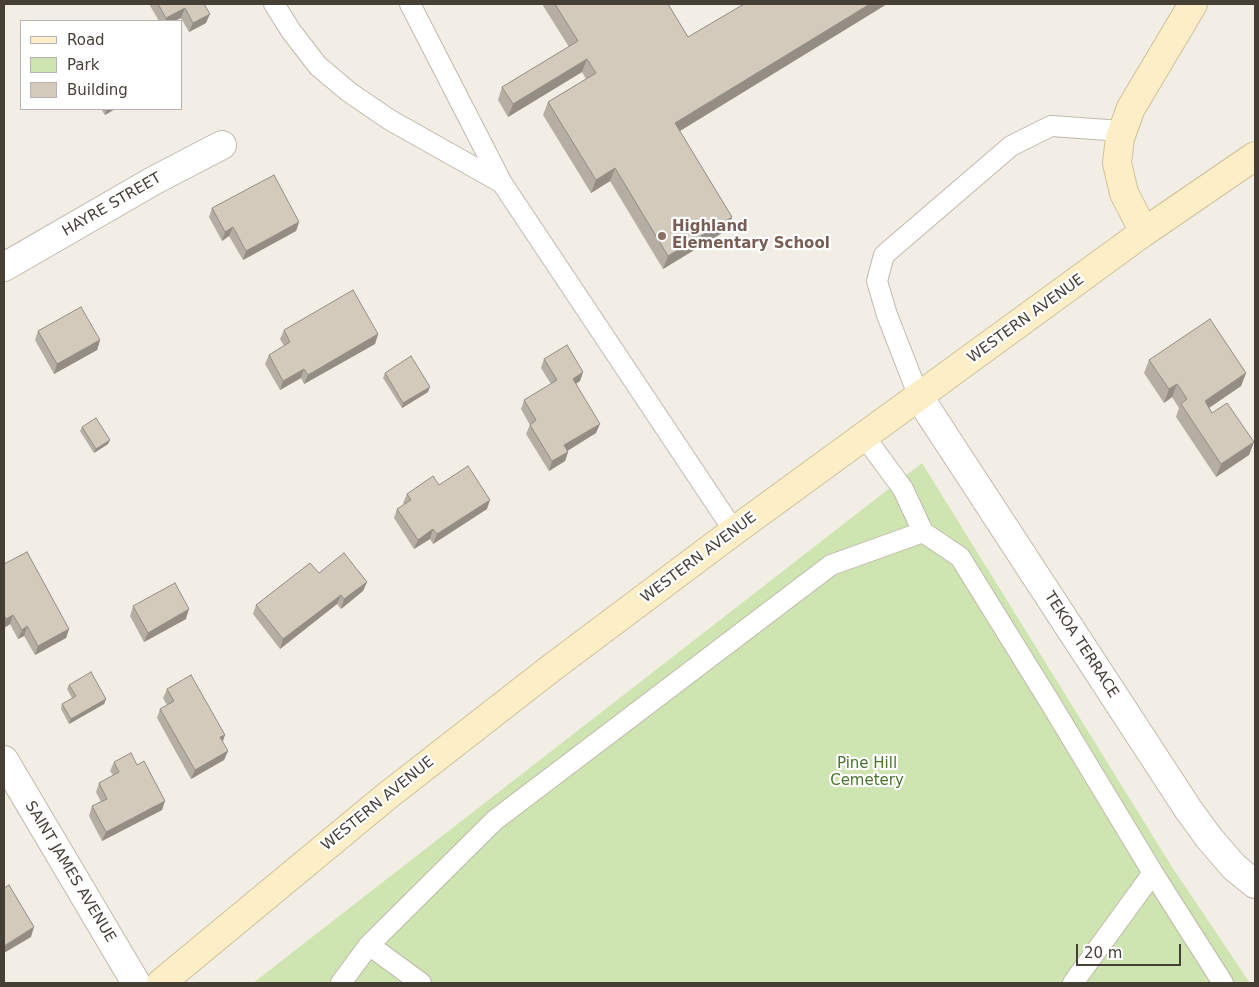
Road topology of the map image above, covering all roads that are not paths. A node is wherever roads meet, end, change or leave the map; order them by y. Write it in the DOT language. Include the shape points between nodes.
graph roads {
  1 [pos="274,4"];
  2 [pos="410,4"];
  3 [pos="1192,4"];
  4 [pos="1122,131"];
  5 [pos="222,145"];
  6 [pos="1255,156"];
  7 [pos="502,183"];
  8 [pos="1144,232"];
  9 [pos="4,267"];
  10 [pos="919,397"];
  11 [pos="864,436"];
  12 [pos="734,532"];
  13 [pos="923,532"];
  14 [pos="4,760"];
  15 [pos="1153,873"];
  16 [pos="1255,884"];
  17 [pos="369,945"];
  18 [pos="136,983"];
  19 [pos="161,983"];
  20 [pos="341,983"];
  21 [pos="421,983"];
  22 [pos="1073,983"];
  23 [pos="1223,983"];
  1 -- 7 [label="lane" via="318,66 349,92 390,120"];
  2 -- 7 [label="lane"];
  3 -- 4 [label="main road" via="1131,108"];
  4 -- 8 [label="main road" via="1117,163 1124,193"];
  4 -- 10 [label="lane" via="1052,126 1011,146 884,255 877,281"];
  5 -- 9 [label="street, HAYRE STREET"];
  6 -- 8 [label="main road, WESTERN AVENUE"];
  7 -- 12 [label="lane"];
  8 -- 10 [label="main road, WESTERN AVENUE"];
  10 -- 11 [label="main road, WESTERN AVENUE"];
  10 -- 16 [label="street, TEKOA TERRACE" via="1188,809 1234,866"];
  11 -- 12 [label="main road, WESTERN AVENUE"];
  11 -- 13 [label="lane" via="903,488"];
  12 -- 19 [label="main road, WESTERN AVENUE" via="437,756"];
  13 -- 15 [label="lane" via="960,558"];
  13 -- 17 [label="lane" via="831,565 495,820"];
  14 -- 18 [label="street, SAINT JAMES AVENUE"];
  15 -- 22 [label="lane"];
  15 -- 23 [label="lane"];
  17 -- 20 [label="lane"];
  17 -- 21 [label="lane"];
}
